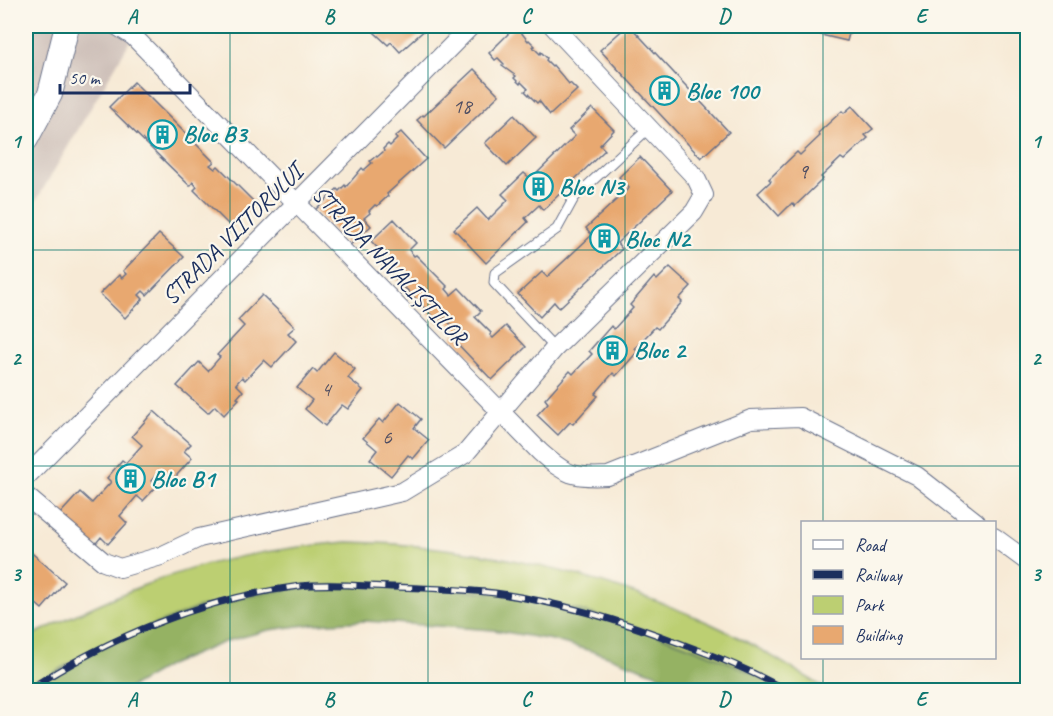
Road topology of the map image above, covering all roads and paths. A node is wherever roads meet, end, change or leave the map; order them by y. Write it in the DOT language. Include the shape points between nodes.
graph roads {
  1 [pos="67,26"];
  2 [pos="117,26"];
  3 [pos="471,26"];
  4 [pos="553,26"];
  5 [pos="649,128"];
  6 [pos="26,139"];
  7 [pos="296,203"];
  8 [pos="555,348"];
  9 [pos="500,412"];
  10 [pos="26,477"];
  11 [pos="26,496"];
  12 [pos="975,521"];
  13 [pos="996,538"];
  14 [pos="1028,562"];
  1 -- 6 [label="street" via="50,94"];
  2 -- 7 [label="street, STRADA NAVALIȘTILOR" via="133,36"];
  3 -- 7 [label="street, STRADA VIITORULUI"];
  4 -- 5 [label="street"];
  5 -- 8 [label="street" via="696,178 704,195 694,212"];
  5 -- 8 [label="lane" via="574,198 557,229 495,273 494,283"];
  7 -- 9 [label="street, STRADA NAVALIȘTILOR"];
  7 -- 10 [label="street, STRADA VIITORULUI"];
  8 -- 9 [label="street"];
  9 -- 11 [label="street" via="465,454 402,492 199,538 120,568 104,562"];
  9 -- 12 [label="street, STRADA NAVALIȘTILOR" via="561,471 583,478 608,476 751,419 800,417 917,476"];
  13 -- 14 [label="street"];
}
